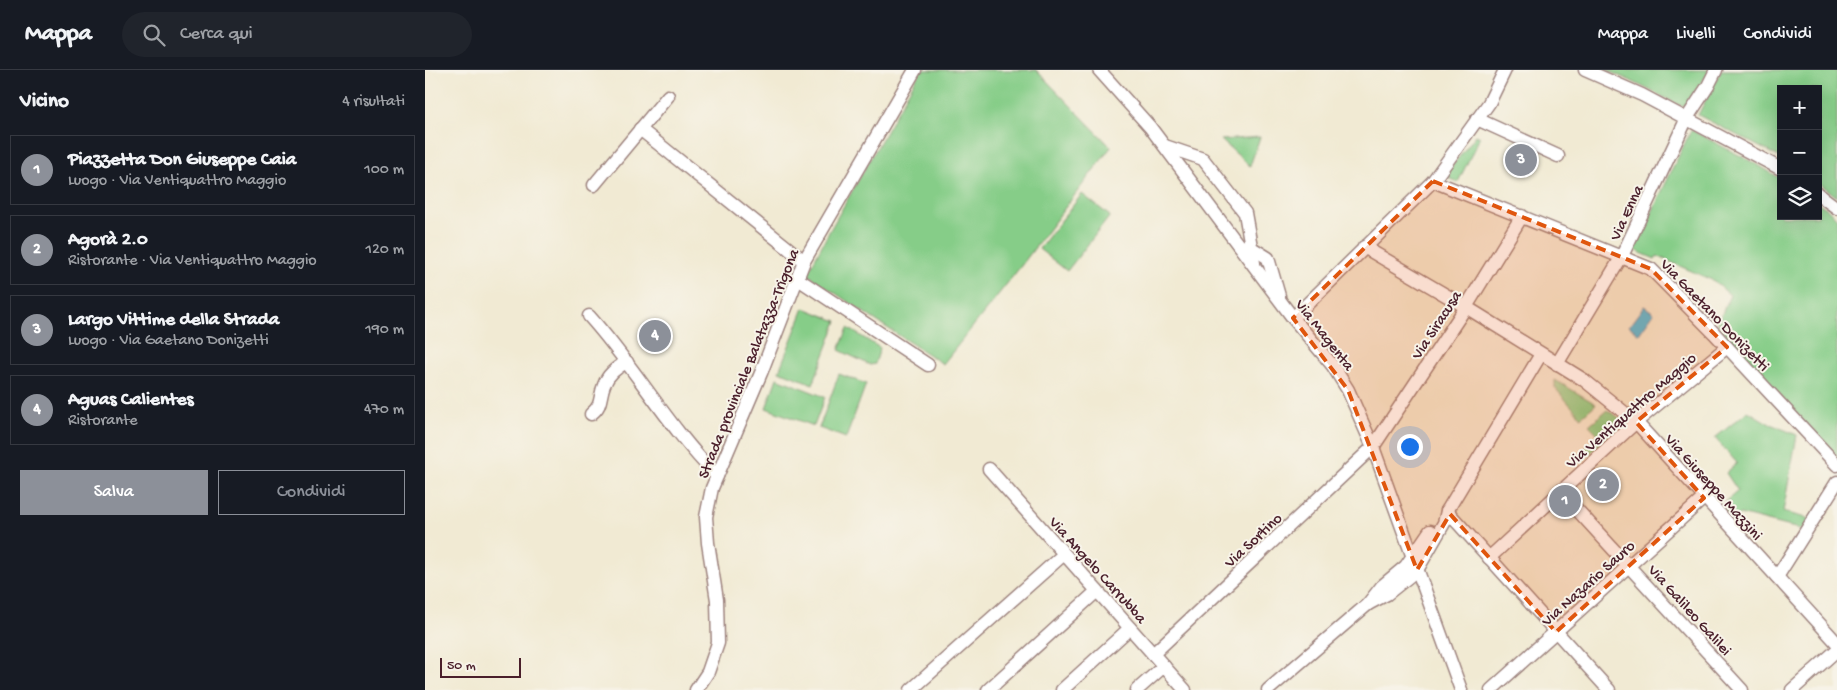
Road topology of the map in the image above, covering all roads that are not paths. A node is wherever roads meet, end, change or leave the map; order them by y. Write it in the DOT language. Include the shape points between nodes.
graph roads {
  1 [pos="915,70"];
  2 [pos="1099,70"];
  3 [pos="1505,70"];
  4 [pos="1585,70"];
  5 [pos="1716,70"];
  6 [pos="668,96"];
  7 [pos="1687,118"];
  8 [pos="1477,120"];
  9 [pos="640,129"];
  10 [pos="1165,146"];
  11 [pos="1558,156"];
  12 [pos="1777,167"];
  13 [pos="1433,181"];
  14 [pos="594,185"];
  15 [pos="1822,197"];
  16 [pos="1837,208"];
  17 [pos="1522,216"];
  18 [pos="1229,233"];
  19 [pos="1364,246"];
  20 [pos="1251,247"];
  21 [pos="1622,256"];
  22 [pos="804,262"];
  23 [pos="1255,268"];
  24 [pos="798,279"];
  25 [pos="1280,301"];
  26 [pos="1466,307"];
  27 [pos="589,316"];
  28 [pos="1293,318"];
  29 [pos="1727,347"];
  30 [pos="1541,354"];
  31 [pos="627,362"];
  32 [pos="1557,364"];
  33 [pos="928,365"];
  34 [pos="591,414"];
  35 [pos="1635,422"];
  36 [pos="1373,447"];
  37 [pos="1837,465"];
  38 [pos="989,470"];
  39 [pos="717,476"];
  40 [pos="1837,482"];
  41 [pos="1560,491"];
  42 [pos="1704,498"];
  43 [pos="1447,511"];
  44 [pos="1064,554"];
  45 [pos="1489,558"];
  46 [pos="1415,564"];
  47 [pos="1629,565"];
  48 [pos="1777,577"];
  49 [pos="1097,591"];
  50 [pos="1130,628"];
  51 [pos="1556,632"];
  52 [pos="1837,643"];
  53 [pos="1837,650"];
  54 [pos="1153,654"];
  55 [pos="1164,666"];
  56 [pos="1455,673"];
  57 [pos="696,690"];
  58 [pos="911,690"];
  59 [pos="988,690"];
  60 [pos="1062,690"];
  61 [pos="1137,690"];
  62 [pos="1185,690"];
  63 [pos="1268,690"];
  64 [pos="1461,690"];
  65 [pos="1470,690"];
  66 [pos="1491,690"];
  67 [pos="1609,690"];
  68 [pos="1742,690"];
  69 [pos="1792,690"];
  1 -- 22 [label="street, Strada provinciale Balatazza-Trigona"];
  2 -- 10 [label="street, Via Magenta"];
  3 -- 8 [label="street"];
  4 -- 7 [label="street"];
  5 -- 7 [label="street, Via Enna"];
  6 -- 9 [label="street"];
  7 -- 12 [label="street"];
  7 -- 21 [label="street, Via Enna"];
  8 -- 11 [label="street"];
  8 -- 13 [label="street"];
  9 -- 14 [label="street"];
  9 -- 22 [label="street"];
  10 -- 18 [label="street, Via Magenta"];
  10 -- 20 [label="street" via="1203,159 1245,213"];
  13 -- 17 [label="street, Via Gaetano Donizetti"];
  13 -- 19 [label="street"];
  15 -- 16 [label="street"];
  17 -- 21 [label="street, Via Gaetano Donizetti"];
  17 -- 26 [label="street, Via Siracusa"];
  18 -- 20 [label="street"];
  18 -- 23 [label="street, Via Magenta"];
  19 -- 26 [label="street, Via Giuseppe Mazzini"];
  19 -- 28 [label="street"];
  20 -- 23 [label="street"];
  20 -- 25 [label="street" via="1268,258"];
  21 -- 29 [label="street, Via Gaetano Donizetti" via="1651,269"];
  21 -- 32 [label="street, Via Enna"];
  22 -- 24 [label="street, Strada provinciale Balatazza-Trigona"];
  23 -- 25 [label="street, Via Magenta"];
  24 -- 33 [label="street"];
  24 -- 39 [label="street, Strada provinciale Balatazza-Trigona"];
  25 -- 28 [label="street, Via Magenta"];
  26 -- 30 [label="street, Via Giuseppe Mazzini"];
  26 -- 36 [label="street, Via Siracusa"];
  27 -- 31 [label="street"];
  28 -- 36 [label="street, Via Magenta" via="1343,382"];
  29 -- 35 [label="street, Via Ventiquattro Maggio"];
  29 -- 37 [label="street, Via Gaetano Donizetti"];
  30 -- 32 [label="street, Via Giuseppe Mazzini"];
  30 -- 43 [label="street"];
  31 -- 34 [label="street" via="608,377 597,410"];
  31 -- 39 [label="street" via="683,439"];
  32 -- 35 [label="street, Via Giuseppe Mazzini" via="1584,380"];
  35 -- 41 [label="street, Via Ventiquattro Maggio"];
  35 -- 42 [label="street, Via Giuseppe Mazzini"];
  36 -- 46 [label="street, Via Magenta"];
  36 -- 54 [label="street, Via Sortino"];
  38 -- 44 [label="street, Via Angelo Carrubba"];
  39 -- 57 [label="street, Strada provinciale Balatazza-Trigona" via="706,517 719,643 708,672"];
  40 -- 48 [label="street"];
  41 -- 45 [label="street, Via Ventiquattro Maggio"];
  41 -- 47 [label="street, Via Galileo Galilei"];
  42 -- 47 [label="street, Via Nazario Sauro"];
  42 -- 48 [label="street, Via Giuseppe Mazzini"];
  43 -- 45 [label="street"];
  43 -- 46 [label="street" via="1439,517"];
  44 -- 49 [label="street, Via Angelo Carrubba"];
  44 -- 58 [label="street"];
  45 -- 51 [label="street"];
  46 -- 56 [label="street, Via Magenta"];
  46 -- 63 [label="street" via="1406,566 1382,586 1368,604"];
  47 -- 51 [label="street, Via Nazario Sauro"];
  47 -- 68 [label="street, Via Galileo Galilei"];
  48 -- 52 [label="street, Via Giuseppe Mazzini"];
  49 -- 50 [label="street, Via Angelo Carrubba"];
  49 -- 59 [label="street"];
  50 -- 54 [label="street, Via Angelo Carrubba"];
  50 -- 60 [label="street"];
  51 -- 66 [label="street, Via Nazario Sauro"];
  51 -- 67 [label="street"];
  53 -- 69 [label="street"];
  54 -- 55 [label="street, Via Angelo Carrubba"];
  55 -- 61 [label="street"];
  55 -- 62 [label="street, Via Angelo Carrubba"];
  56 -- 64 [label="street, Via Magenta"];
  56 -- 65 [label="street"];
}
